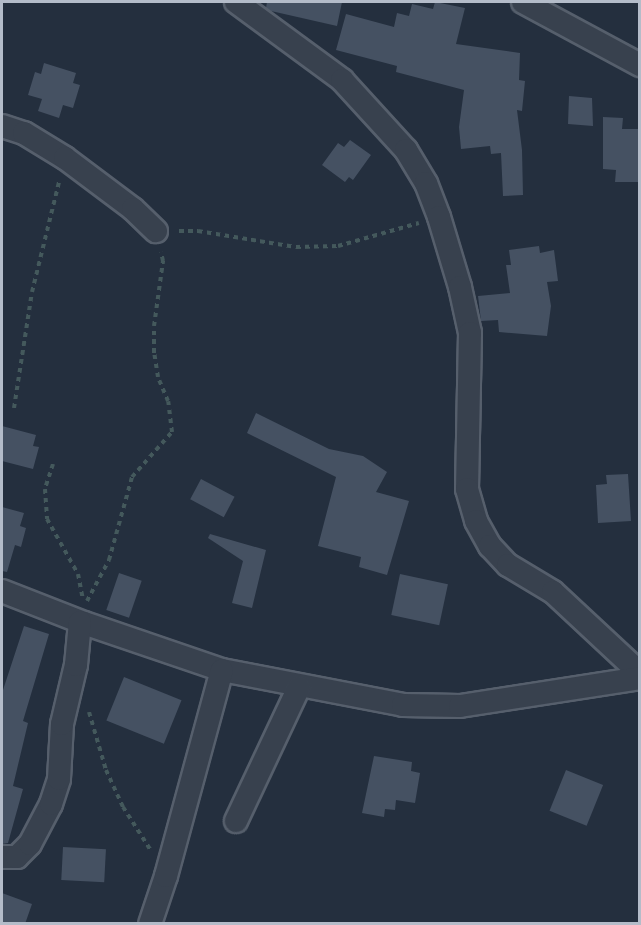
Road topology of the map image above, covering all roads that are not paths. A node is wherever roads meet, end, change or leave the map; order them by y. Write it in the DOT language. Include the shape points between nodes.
graph roads {
  1 [pos="236,2"];
  2 [pos="524,2"];
  3 [pos="639,65"];
  4 [pos="2,126"];
  5 [pos="156,231"];
  6 [pos="2,591"];
  7 [pos="80,622"];
  8 [pos="222,670"];
  9 [pos="639,673"];
  10 [pos="639,678"];
  11 [pos="299,687"];
  12 [pos="236,821"];
  13 [pos="2,857"];
  14 [pos="150,924"];
  1 -- 9 [label="street" via="342,80 406,150 426,183 440,217 470,333 467,489 476,521 490,546 508,565 553,592"];
  2 -- 3 [label="street"];
  4 -- 5 [label="street" via="24,133 65,158"];
  6 -- 7 [label="street"];
  7 -- 8 [label="street"];
  7 -- 13 [label="street" via="76,665 62,724 59,779 51,804 30,844 17,857"];
  8 -- 11 [label="street"];
  8 -- 14 [label="street"];
  10 -- 11 [label="street" via="460,706 403,705"];
  11 -- 12 [label="street"];
}
